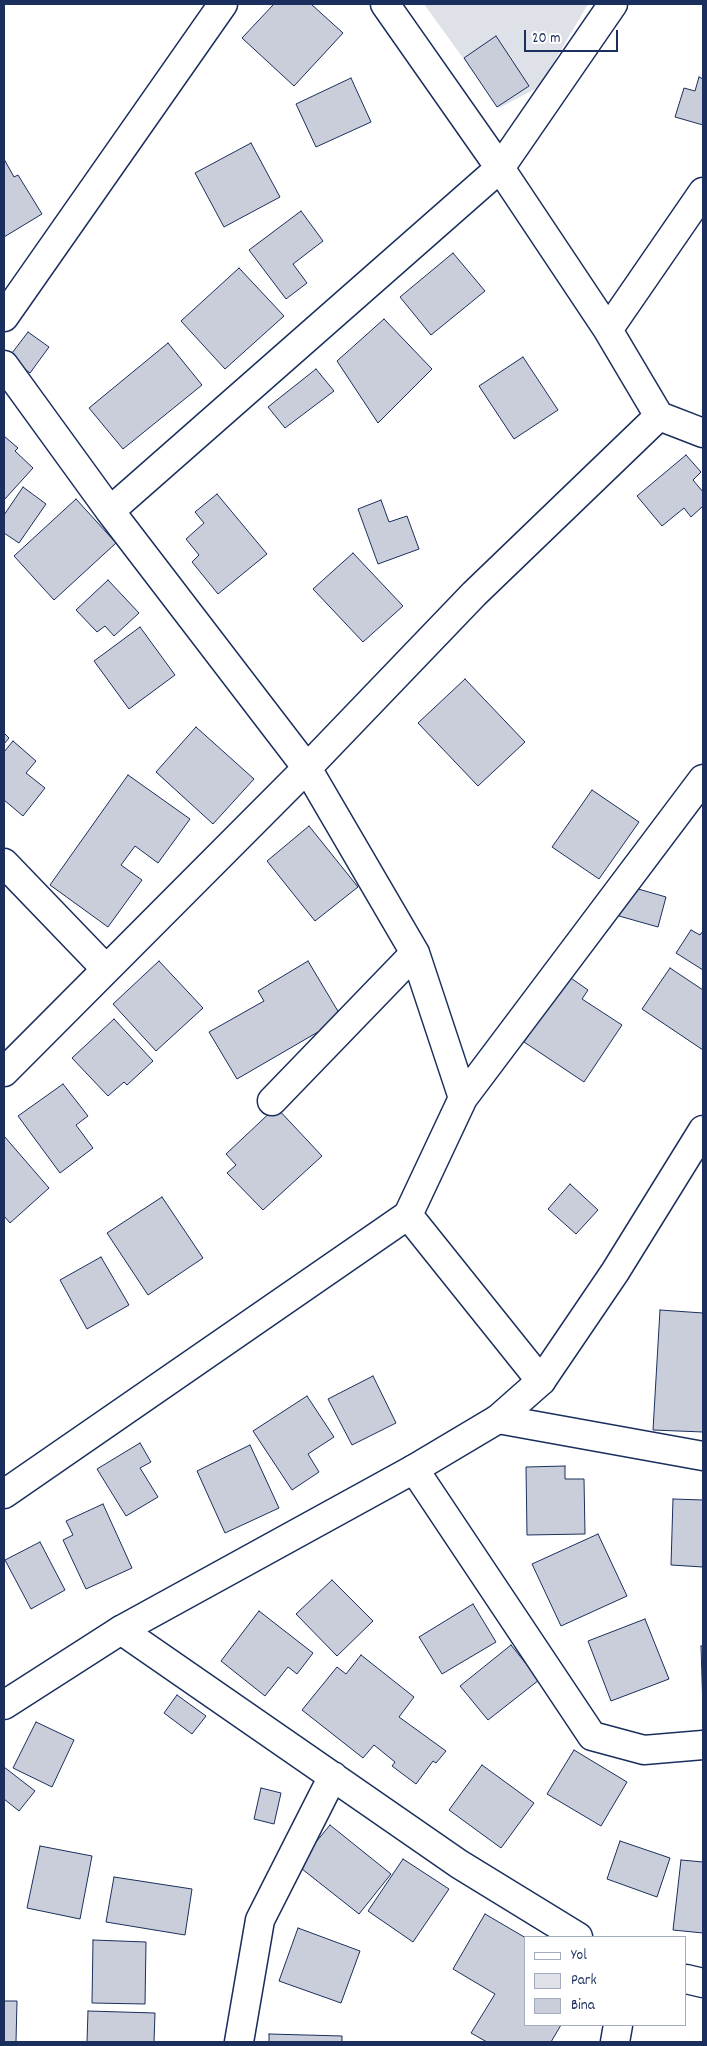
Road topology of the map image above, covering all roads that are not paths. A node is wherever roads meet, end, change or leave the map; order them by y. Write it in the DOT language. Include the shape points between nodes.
graph roads {
  1 [pos="223,4"];
  2 [pos="385,4"];
  3 [pos="614,4"];
  4 [pos="500,168"];
  5 [pos="703,192"];
  6 [pos="4,317"];
  7 [pos="608,330"];
  8 [pos="4,366"];
  9 [pos="659,416"];
  10 [pos="703,433"];
  11 [pos="110,511"];
  12 [pos="307,768"];
  13 [pos="703,779"];
  14 [pos="4,863"];
  15 [pos="415,953"];
  16 [pos="106,969"];
  17 [pos="4,1072"];
  18 [pos="463,1098"];
  19 [pos="272,1101"];
  20 [pos="703,1130"];
  21 [pos="408,1215"];
  22 [pos="541,1381"];
  23 [pos="498,1419"];
  24 [pos="703,1456"];
  25 [pos="414,1470"];
  26 [pos="4,1494"];
  27 [pos="121,1630"];
  28 [pos="4,1705"];
  29 [pos="703,1745"];
  30 [pos="333,1776"];
  31 [pos="576,1936"];
  32 [pos="687,1980"];
  33 [pos="703,1983"];
  34 [pos="618,2026"];
  35 [pos="239,2042"];
  36 [pos="615,2042"];
  1 -- 6 [label="street"];
  2 -- 4 [label="street"];
  3 -- 4 [label="street"];
  4 -- 7 [label="street"];
  4 -- 11 [label="street"];
  5 -- 7 [label="street"];
  7 -- 9 [label="street"];
  8 -- 11 [label="street"];
  9 -- 10 [label="street"];
  9 -- 12 [label="street" via="474,594"];
  11 -- 12 [label="street"];
  12 -- 15 [label="street"];
  12 -- 16 [label="street"];
  13 -- 18 [label="street"];
  14 -- 16 [label="street"];
  15 -- 18 [label="street"];
  15 -- 19 [label="street"];
  16 -- 17 [label="street"];
  18 -- 21 [label="street"];
  20 -- 22 [label="street" via="615,1272"];
  21 -- 22 [label="street"];
  21 -- 26 [label="street"];
  22 -- 23 [label="street"];
  23 -- 24 [label="street"];
  23 -- 25 [label="street"];
  25 -- 27 [label="street"];
  25 -- 29 [label="street" via="592,1736 644,1750"];
  27 -- 28 [label="street"];
  27 -- 30 [label="street"];
  30 -- 31 [label="street" via="459,1864"];
  30 -- 35 [label="street" via="260,1920"];
  32 -- 33 [label="street"];
  34 -- 36 [label="street"];
}
